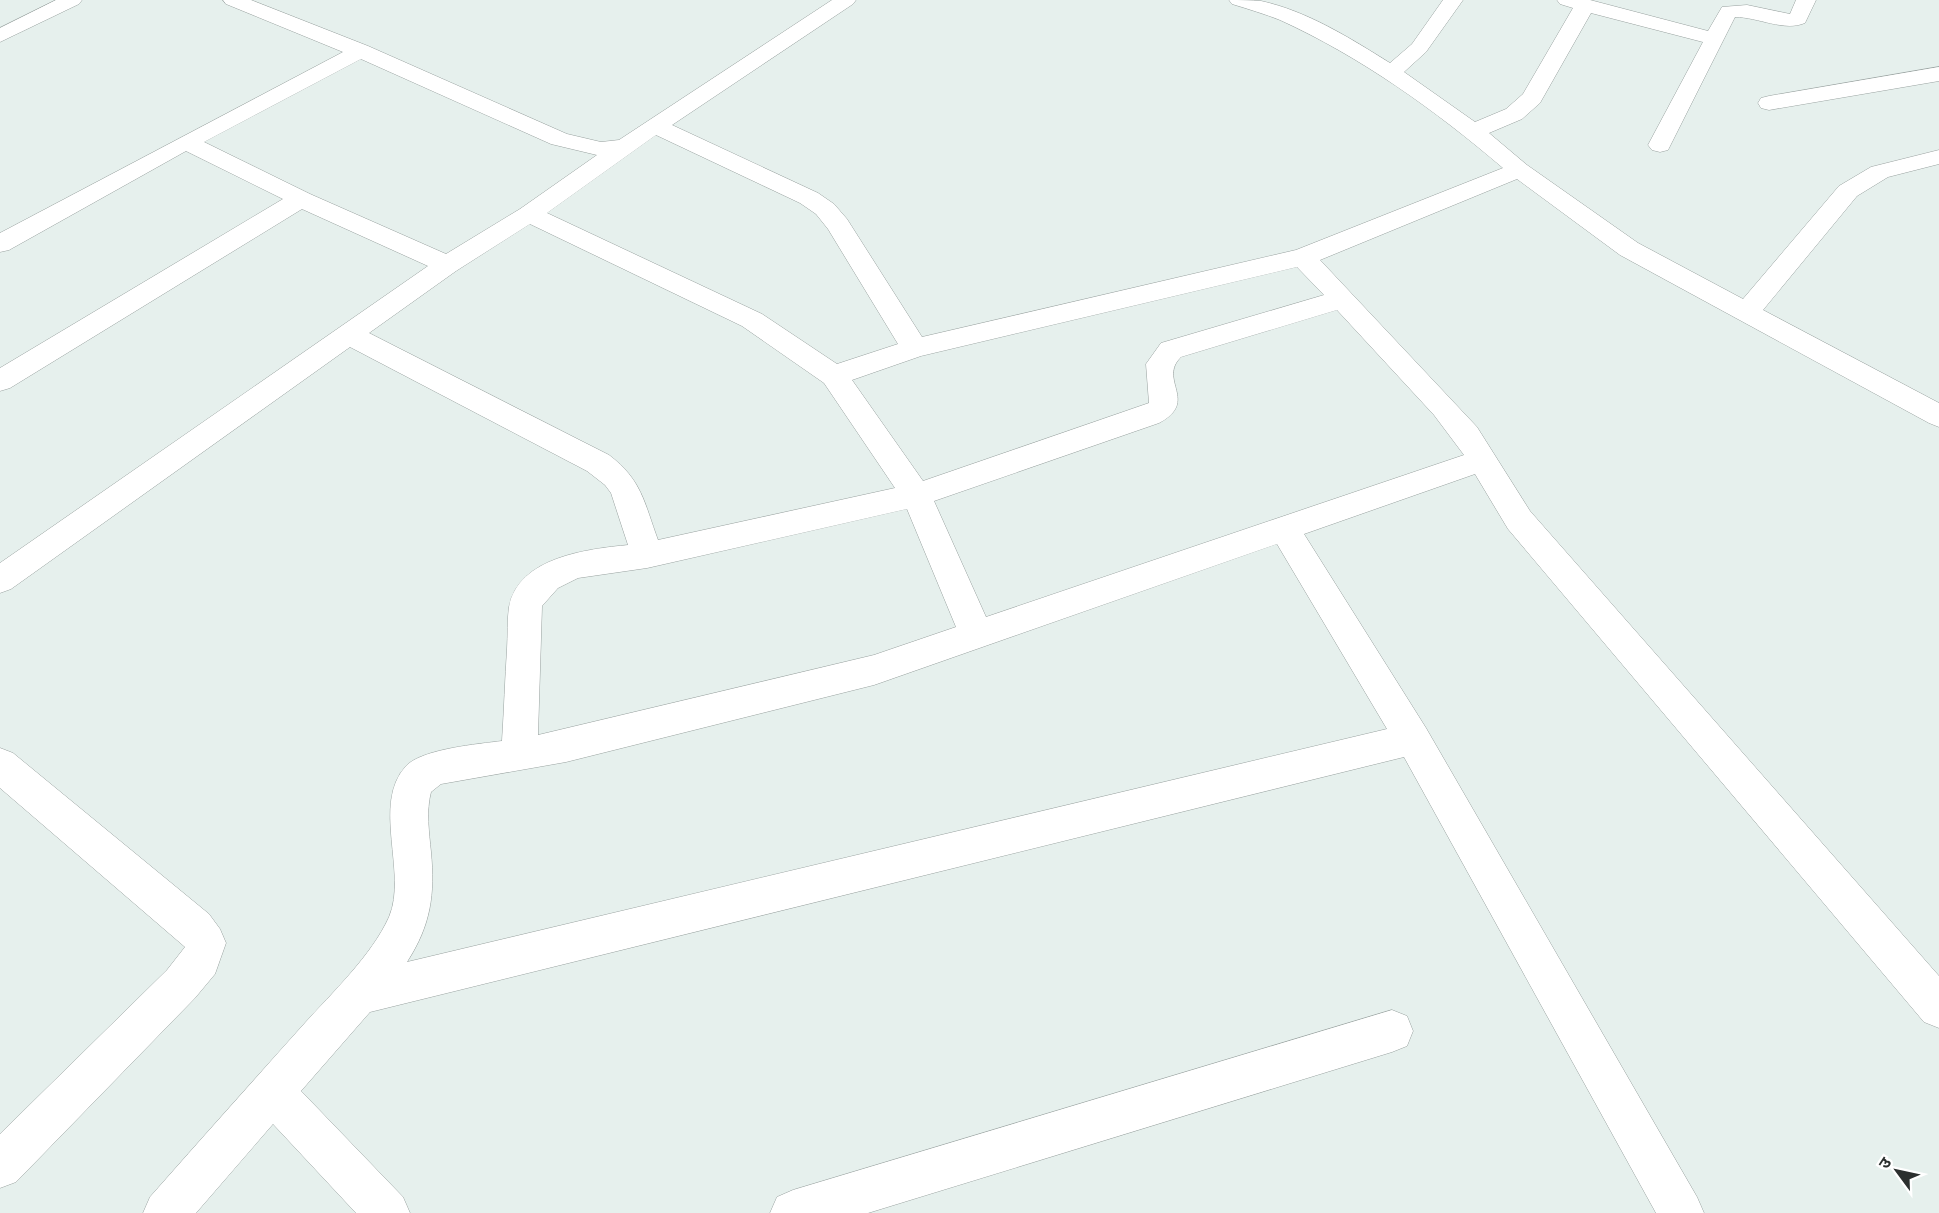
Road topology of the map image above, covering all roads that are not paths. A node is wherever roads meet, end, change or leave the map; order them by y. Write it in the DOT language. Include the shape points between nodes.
graph roads {
  1 [pos="72,0"];
  2 [pos="232,0"];
  3 [pos="846,0"];
  4 [pos="1239,0"];
  5 [pos="1453,0"];
  6 [pos="1806,0"];
  7 [pos="1576,2"];
  8 [pos="1292,8"];
  9 [pos="0,36"];
  10 [pos="1715,39"];
  11 [pos="360,51"];
  12 [pos="1391,73"];
  13 [pos="1939,74"];
  14 [pos="1769,103"];
  15 [pos="657,127"];
  16 [pos="1473,131"];
  17 [pos="186,142"];
  18 [pos="1660,145"];
  19 [pos="625,146"];
  20 [pos="1939,157"];
  21 [pos="1518,170"];
  22 [pos="301,199"];
  23 [pos="529,214"];
  24 [pos="0,244"];
  25 [pos="1302,257"];
  26 [pos="447,265"];
  27 [pos="1342,299"];
  28 [pos="1746,313"];
  29 [pos="348,334"];
  30 [pos="915,348"];
  31 [pos="834,376"];
  32 [pos="0,381"];
  33 [pos="1939,416"];
  34 [pos="1483,460"];
  35 [pos="916,495"];
  36 [pos="1284,530"];
  37 [pos="647,555"];
  38 [pos="0,579"];
  39 [pos="977,636"];
  40 [pos="1413,739"];
  41 [pos="519,755"];
  42 [pos="0,765"];
  43 [pos="358,994"];
  44 [pos="1939,1007"];
  45 [pos="1392,1031"];
  46 [pos="272,1092"];
  47 [pos="0,1166"];
  48 [pos="166,1213"];
  49 [pos="387,1213"];
  50 [pos="793,1213"];
  51 [pos="1681,1213"];
  1 -- 9 [label="street"];
  2 -- 11 [label="street"];
  3 -- 15 [label="street"];
  4 -- 8 [label="street"];
  5 -- 12 [label="street" via="1419,48"];
  6 -- 10 [label="street" via="1798,19 1792,21 1729,11"];
  7 -- 10 [label="street"];
  7 -- 16 [label="street" via="1532,98 1514,114"];
  8 -- 12 [label="street"];
  10 -- 18 [label="street"];
  11 -- 17 [label="street"];
  11 -- 19 [label="street" via="559,139 601,149"];
  12 -- 16 [label="street"];
  13 -- 14 [label="street"];
  15 -- 19 [label="street"];
  15 -- 30 [label="street" via="787,186 825,209"];
  16 -- 21 [label="street"];
  17 -- 22 [label="street"];
  17 -- 24 [label="street"];
  19 -- 23 [label="street"];
  20 -- 28 [label="street" via="1864,177"];
  21 -- 25 [label="street"];
  21 -- 28 [label="street" via="1629,249"];
  22 -- 26 [label="street"];
  22 -- 32 [label="street"];
  23 -- 26 [label="street"];
  23 -- 31 [label="street" via="752,320"];
  25 -- 27 [label="street"];
  25 -- 30 [label="street"];
  26 -- 29 [label="street"];
  27 -- 34 [label="street" via="1444,408"];
  27 -- 35 [label="street" via="1171,350 1159,362 1165,397 1162,409 1149,416"];
  28 -- 33 [label="street"];
  29 -- 37 [label="street" via="598,463 616,477 625,492"];
  29 -- 38 [label="street"];
  30 -- 31 [label="street"];
  31 -- 35 [label="street"];
  34 -- 36 [label="street"];
  34 -- 44 [label="street" via="1525,527"];
  35 -- 37 [label="street"];
  35 -- 39 [label="street"];
  36 -- 39 [label="street"];
  36 -- 40 [label="street"];
  37 -- 41 [label="street" via="562,567 532,590 526,605"];
  39 -- 41 [label="street" via="874,670"];
  40 -- 43 [label="street"];
  40 -- 51 [label="street"];
  41 -- 43 [label="street" via="438,768 420,777 412,788 414,888 410,916 394,948"];
  42 -- 47 [label="street" via="195,928 207,943 201,960 181,984"];
  43 -- 46 [label="street"];
  45 -- 50 [label="street"];
  46 -- 48 [label="street"];
  46 -- 49 [label="street"];
}
